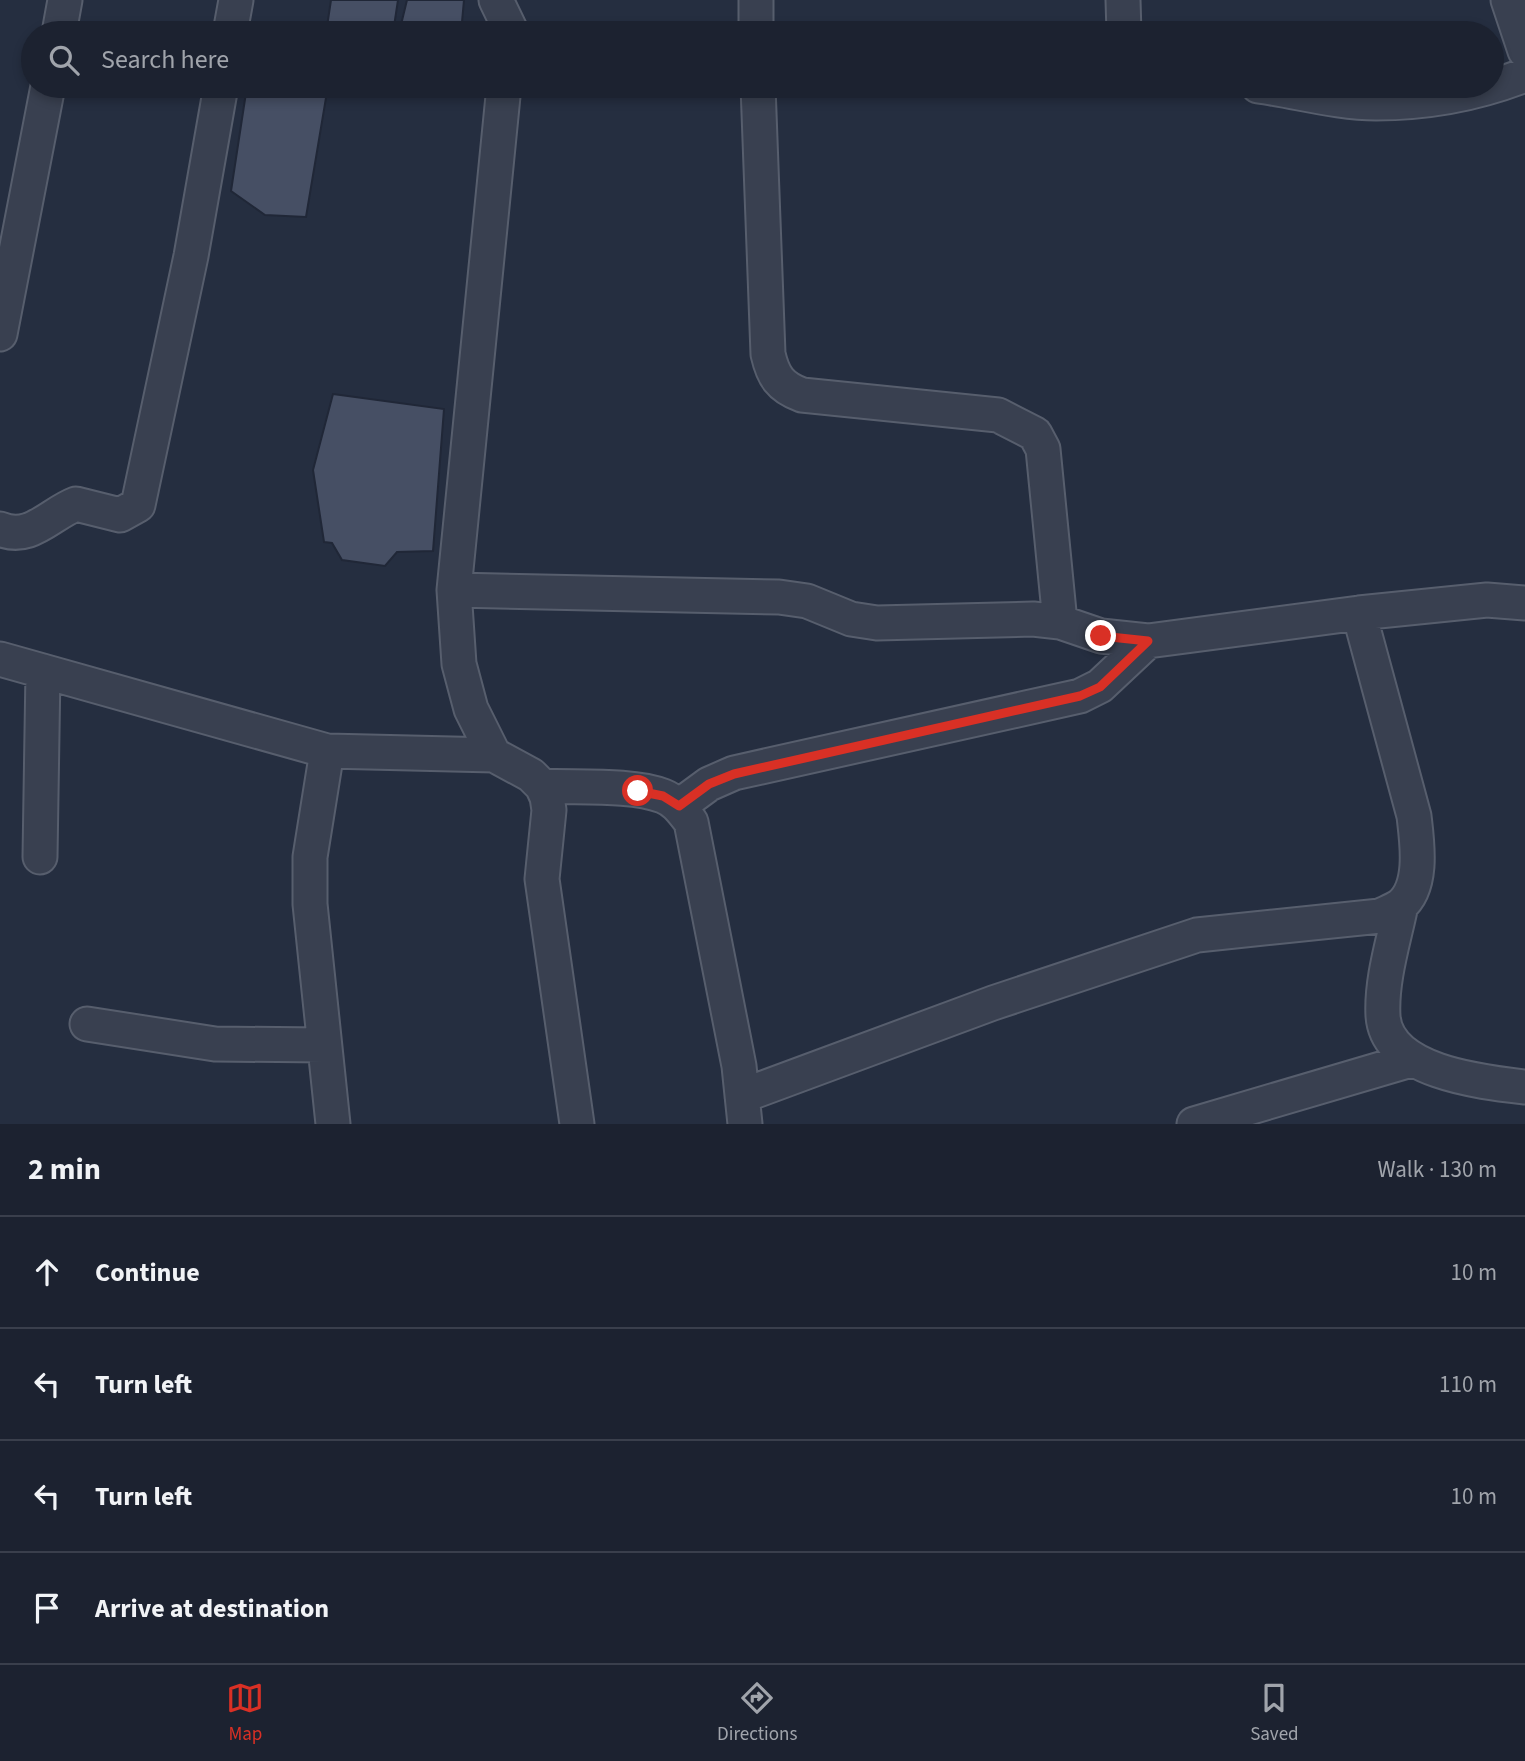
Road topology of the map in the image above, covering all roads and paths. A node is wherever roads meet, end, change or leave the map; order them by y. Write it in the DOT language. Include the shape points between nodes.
graph roads {
  1 [pos="65,0"];
  2 [pos="236,0"];
  3 [pos="496,0"];
  4 [pos="756,0"];
  5 [pos="1124,0"];
  6 [pos="1508,0"];
  7 [pos="61,21"];
  8 [pos="232,21"];
  9 [pos="506,21"];
  10 [pos="756,21"];
  11 [pos="1124,21"];
  12 [pos="1525,51"];
  13 [pos="1525,75"];
  14 [pos="1504,83"];
  15 [pos="46,98"];
  16 [pos="219,98"];
  17 [pos="503,98"];
  18 [pos="758,98"];
  19 [pos="1340,98"];
  20 [pos="1443,98"];
  21 [pos="0,334"];
  22 [pos="0,529"];
  23 [pos="454,590"];
  24 [pos="1525,603"];
  25 [pos="1359,613"];
  26 [pos="1060,622"];
  27 [pos="1148,641"];
  28 [pos="0,659"];
  29 [pos="43,671"];
  30 [pos="327,751"];
  31 [pos="494,755"];
  32 [pos="542,786"];
  33 [pos="679,806"];
  34 [pos="40,857"];
  35 [pos="1401,905"];
  36 [pos="88,1024"];
  37 [pos="324,1045"];
  38 [pos="1411,1060"];
  39 [pos="1525,1087"];
  40 [pos="744,1110"];
  41 [pos="333,1124"];
  42 [pos="578,1124"];
  43 [pos="1194,1124"];
  1 -- 7 [label="street"];
  2 -- 8 [label="street"];
  3 -- 9 [label="street"];
  4 -- 10 [label="street"];
  5 -- 11 [label="street"];
  6 -- 12 [label="street"];
  13 -- 14 [label="street"];
  15 -- 21 [label="street"];
  16 -- 22 [label="street" via="138,505 120,515 76,504 26,532 10,534"];
  17 -- 23 [label="street"];
  18 -- 26 [label="street" via="772,372 785,389 802,395 998,415 1035,434 1043,449"];
  19 -- 20 [label="street" via="1374,103"];
  23 -- 26 [label="street" via="779,597 807,601 851,619 877,622"];
  23 -- 31 [label="street" via="459,664 471,709"];
  24 -- 25 [label="street" via="1487,600"];
  25 -- 27 [label="street"];
  25 -- 35 [label="street" via="1414,816 1418,849 1413,883"];
  26 -- 27 [label="street" via="1101,636"];
  27 -- 33 [label="street" via="1100,687 1080,696 734,774 709,784"];
  28 -- 29 [label="street"];
  29 -- 30 [label="street"];
  29 -- 34 [label="street"];
  30 -- 31 [label="street"];
  30 -- 37 [label="street" via="310,857"];
  31 -- 32 [label="street"];
  32 -- 33 [label="street" via="638,791 663,796"];
  32 -- 42 [label="street" via="549,810 542,879"];
  33 -- 40 [label="street" via="691,822 701,864"];
  35 -- 38 [label="street" via="1383,1017 1390,1040"];
  35 -- 40 [label="street" via="1380,916 1196,935 993,1003"];
  36 -- 37 [label="street" via="215,1044"];
  37 -- 41 [label="street"];
  38 -- 39 [label="street" via="1478,1082"];
  38 -- 43 [label="street"];
}
